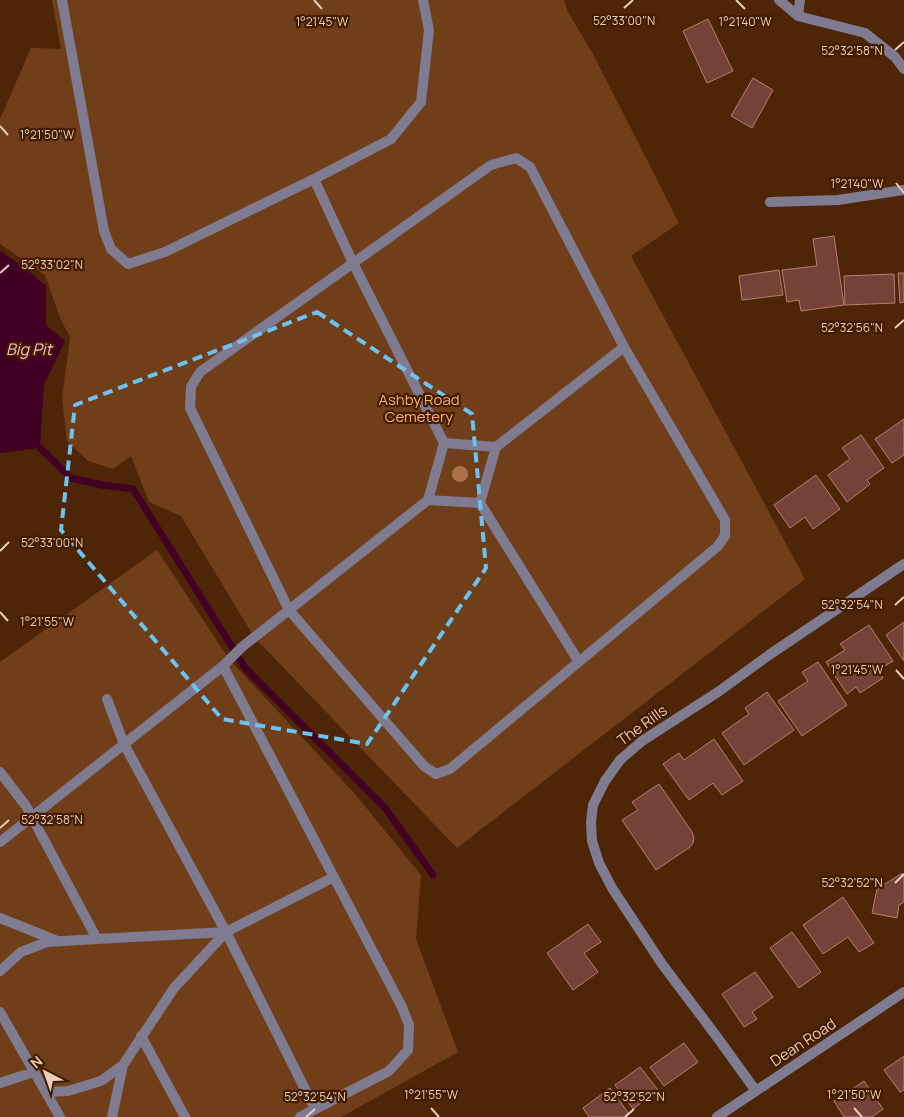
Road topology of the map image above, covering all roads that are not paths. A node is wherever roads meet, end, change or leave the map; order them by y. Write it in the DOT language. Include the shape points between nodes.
graph roads {
  1 [pos="62,0"];
  2 [pos="423,0"];
  3 [pos="779,0"];
  4 [pos="800,0"];
  5 [pos="798,16"];
  6 [pos="904,70"];
  7 [pos="314,179"];
  8 [pos="904,190"];
  9 [pos="770,202"];
  10 [pos="353,263"];
  11 [pos="624,347"];
  12 [pos="444,442"];
  13 [pos="496,447"];
  14 [pos="428,500"];
  15 [pos="480,503"];
  16 [pos="904,564"];
  17 [pos="289,610"];
  18 [pos="579,662"];
  19 [pos="223,666"];
  20 [pos="107,698"];
  21 [pos="124,744"];
  22 [pos="0,772"];
  23 [pos="32,816"];
  24 [pos="0,842"];
  25 [pos="334,877"];
  26 [pos="0,918"];
  27 [pos="226,932"];
  28 [pos="98,939"];
  29 [pos="58,941"];
  30 [pos="0,970"];
  31 [pos="904,992"];
  32 [pos="0,1012"];
  33 [pos="142,1036"];
  34 [pos="123,1066"];
  35 [pos="34,1072"];
  36 [pos="0,1083"];
  37 [pos="756,1091"];
  38 [pos="46,1092"];
  39 [pos="315,1109"];
  40 [pos="60,1117"];
  41 [pos="112,1117"];
  42 [pos="185,1117"];
  43 [pos="300,1117"];
  44 [pos="717,1117"];
  1 -- 7 [label="street" via="104,231 111,249 128,264 165,252"];
  2 -- 7 [label="street" via="429,30 421,102 391,140"];
  3 -- 5 [label="street"];
  4 -- 5 [label="street"];
  5 -- 6 [label="street" via="865,34 895,56"];
  7 -- 10 [label="street"];
  8 -- 9 [label="street" via="838,200"];
  10 -- 11 [label="street" via="491,165 516,158 530,167"];
  10 -- 12 [label="street"];
  10 -- 17 [label="street" via="200,372 191,387 190,408"];
  11 -- 13 [label="street"];
  11 -- 18 [label="street" via="725,520 724,536 717,547"];
  12 -- 13 [label="street"];
  12 -- 14 [label="street"];
  13 -- 15 [label="street"];
  14 -- 15 [label="street"];
  14 -- 17 [label="street"];
  15 -- 18 [label="street"];
  16 -- 37 [label="street, The Rills" via="642,741 620,760 593,805 592,841 612,888 662,964"];
  17 -- 18 [label="street" via="424,766 436,774 450,769"];
  17 -- 19 [label="street"];
  19 -- 21 [label="street"];
  19 -- 25 [label="street"];
  20 -- 21 [label="street"];
  21 -- 23 [label="street"];
  21 -- 27 [label="street"];
  22 -- 23 [label="street"];
  23 -- 24 [label="street"];
  23 -- 28 [label="street"];
  25 -- 27 [label="street"];
  25 -- 39 [label="street" via="402,1007 409,1025 408,1050 389,1071"];
  26 -- 29 [label="street"];
  27 -- 28 [label="street"];
  27 -- 33 [label="street" via="174,988"];
  27 -- 39 [label="street"];
  28 -- 29 [label="street"];
  29 -- 30 [label="street" via="20,952"];
  31 -- 37 [label="street, Dean Road"];
  32 -- 35 [label="street"];
  33 -- 34 [label="street"];
  33 -- 42 [label="street"];
  34 -- 38 [label="street" via="101,1081 68,1091"];
  34 -- 41 [label="street"];
  35 -- 36 [label="street"];
  35 -- 38 [label="street"];
  37 -- 44 [label="street, Dean Road"];
  38 -- 40 [label="street"];
  39 -- 43 [label="street"];
}
